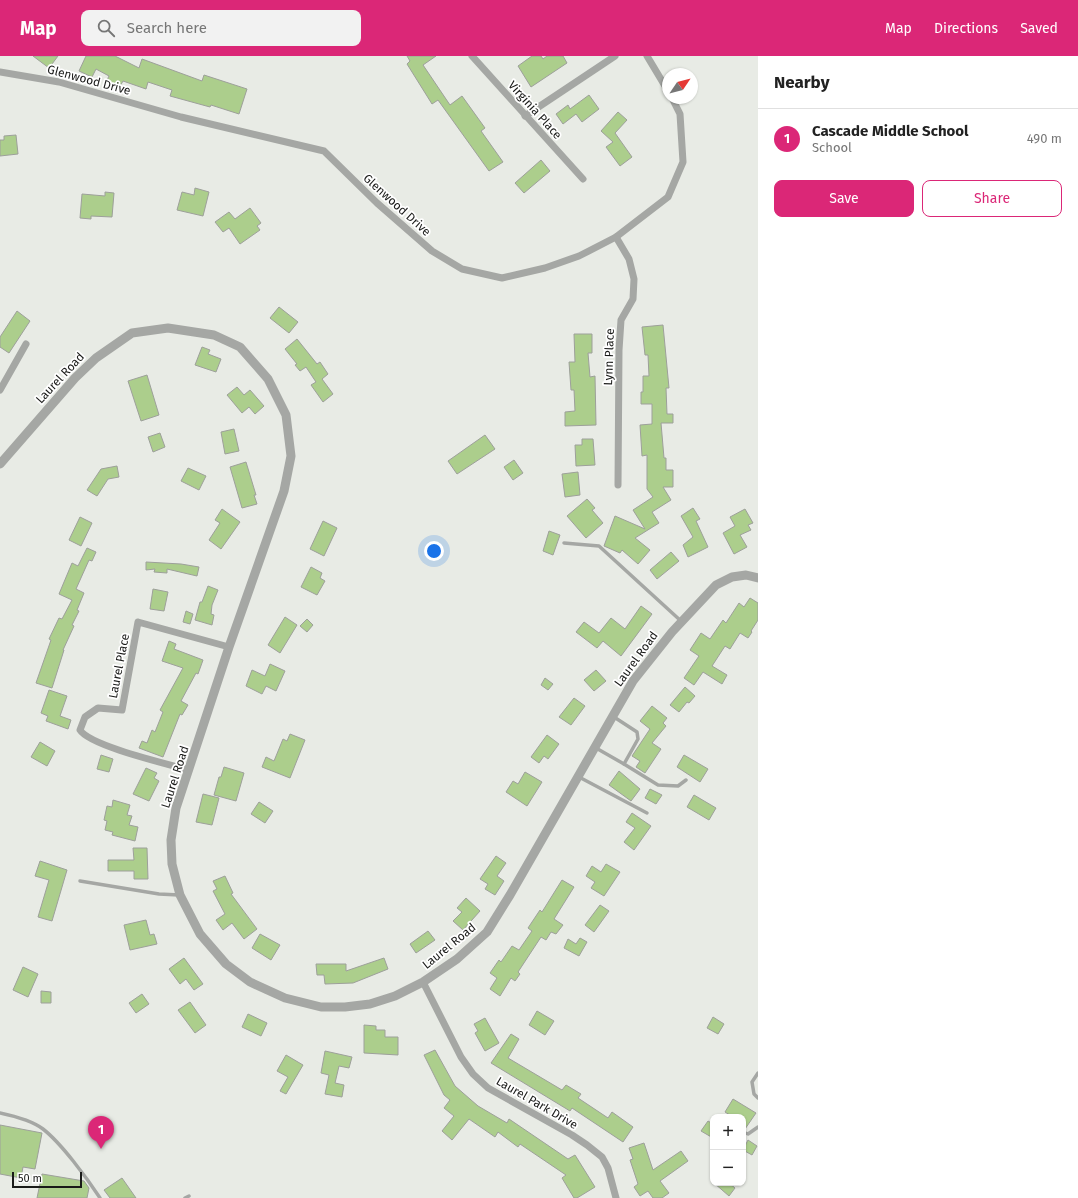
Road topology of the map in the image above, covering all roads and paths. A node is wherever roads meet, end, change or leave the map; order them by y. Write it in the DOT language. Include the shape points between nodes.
graph roads {
  1 [pos="472,56"];
  2 [pos="615,56"];
  3 [pos="647,56"];
  4 [pos="0,72"];
  5 [pos="662,81"];
  6 [pos="675,104"];
  7 [pos="525,116"];
  8 [pos="583,179"];
  9 [pos="616,237"];
  10 [pos="26,344"];
  11 [pos="0,390"];
  12 [pos="0,464"];
  13 [pos="618,485"];
  14 [pos="564,543"];
  15 [pos="758,578"];
  16 [pos="681,621"];
  17 [pos="229,647"];
  18 [pos="612,716"];
  19 [pos="595,747"];
  20 [pos="624,764"];
  21 [pos="189,770"];
  22 [pos="578,776"];
  23 [pos="686,780"];
  24 [pos="647,813"];
  25 [pos="80,881"];
  26 [pos="180,895"];
  27 [pos="423,982"];
  28 [pos="758,1073"];
  29 [pos="758,1098"];
  30 [pos="0,1113"];
  31 [pos="758,1127"];
  32 [pos="746,1133"];
  33 [pos="100,1198"];
  34 [pos="616,1198"];
  1 -- 7 [label="street, Virginia Place"];
  2 -- 7 [label="street"];
  3 -- 5 [label="street"];
  4 -- 9 [label="street, Glenwood Drive" via="59,82 181,117 324,151 377,203 432,250 462,269 502,278 545,268 579,256"];
  6 -- 9 [label="street, Glenwood Drive" via="680,114 683,162 668,197"];
  7 -- 8 [label="street, Virginia Place"];
  9 -- 13 [label="street, Lynn Place" via="629,258 634,279 633,299 621,320 620,327"];
  10 -- 11 [label="street"];
  12 -- 17 [label="street, Laurel Road" via="75,378 96,358 132,333 168,328 214,335 240,348 268,379 286,415 291,456 284,491"];
  14 -- 16 [label="lane" via="599,546"];
  15 -- 16 [label="street, Laurel Road" via="746,575 732,577 716,585"];
  16 -- 18 [label="street, Laurel Road" via="633,681"];
  17 -- 21 [label="street, Laurel Road"];
  17 -- 21 [label="street, Laurel Place" via="138,622 122,710 98,708 85,717 80,730 84,735 115,748"];
  18 -- 19 [label="street, Laurel Road"];
  18 -- 20 [label="lane" via="637,732 638,739"];
  19 -- 20 [label="lane"];
  19 -- 22 [label="street, Laurel Road"];
  20 -- 23 [label="lane" via="658,785 678,786"];
  21 -- 26 [label="street, Laurel Road" via="176,808 171,840 172,864"];
  22 -- 24 [label="lane"];
  22 -- 27 [label="street, Laurel Road" via="487,932 457,959"];
  25 -- 26 [label="lane" via="158,894"];
  26 -- 27 [label="street, Laurel Road" via="200,934 226,964 250,982 285,998 320,1007 345,1007 370,1004 395,996"];
  27 -- 34 [label="street, Laurel Park Drive" via="461,1057 473,1074 488,1088 572,1135 597,1153 608,1168"];
  28 -- 29 [label="lane" via="752,1082 754,1094"];
  30 -- 33 [label="lane" via="24,1119 43,1129"];
  31 -- 32 [label="lane"];
}
